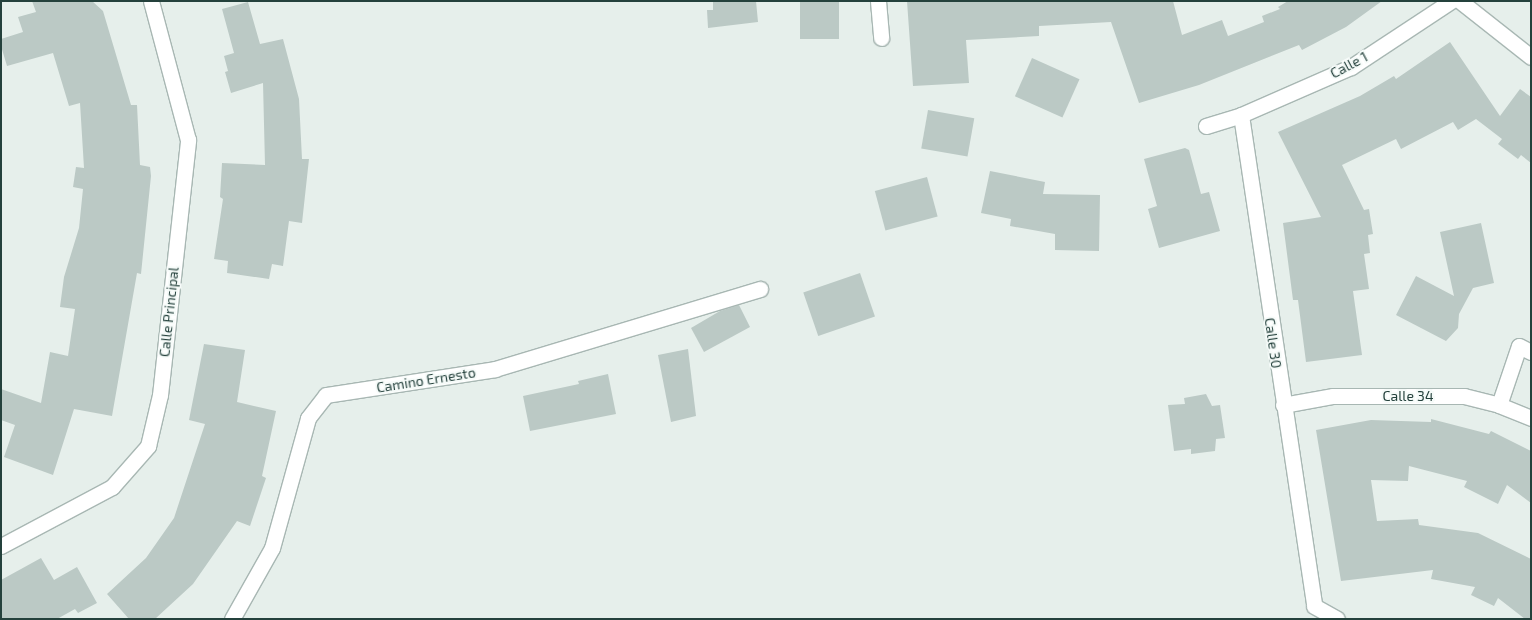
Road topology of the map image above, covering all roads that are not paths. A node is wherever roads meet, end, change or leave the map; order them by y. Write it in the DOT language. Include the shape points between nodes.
graph roads {
  1 [pos="151,1"];
  2 [pos="878,1"];
  3 [pos="1451,1"];
  4 [pos="1460,1"];
  5 [pos="880,38"];
  6 [pos="1531,57"];
  7 [pos="1241,115"];
  8 [pos="1206,126"];
  9 [pos="760,289"];
  10 [pos="1525,349"];
  11 [pos="1283,405"];
  12 [pos="1500,405"];
  13 [pos="1531,418"];
  14 [pos="1,546"];
  15 [pos="232,619"];
  16 [pos="1337,619"];
  1 -- 14 [label="street, Calle Principal" via="188,140 160,394 148,446 112,487"];
  2 -- 5 [label="street"];
  3 -- 7 [label="street, Calle 1" via="1351,67"];
  4 -- 6 [label="street"];
  7 -- 8 [label="street, Calle 1"];
  7 -- 11 [label="street, Calle 30"];
  9 -- 15 [label="street, Camino Ernesto" via="495,369 326,395 308,418 272,548"];
  10 -- 12 [label="street"];
  11 -- 12 [label="street, Calle 34" via="1333,396 1464,396"];
  11 -- 16 [label="street, Calle 30" via="1314,606"];
  12 -- 13 [label="street, Calle 34"];
}
